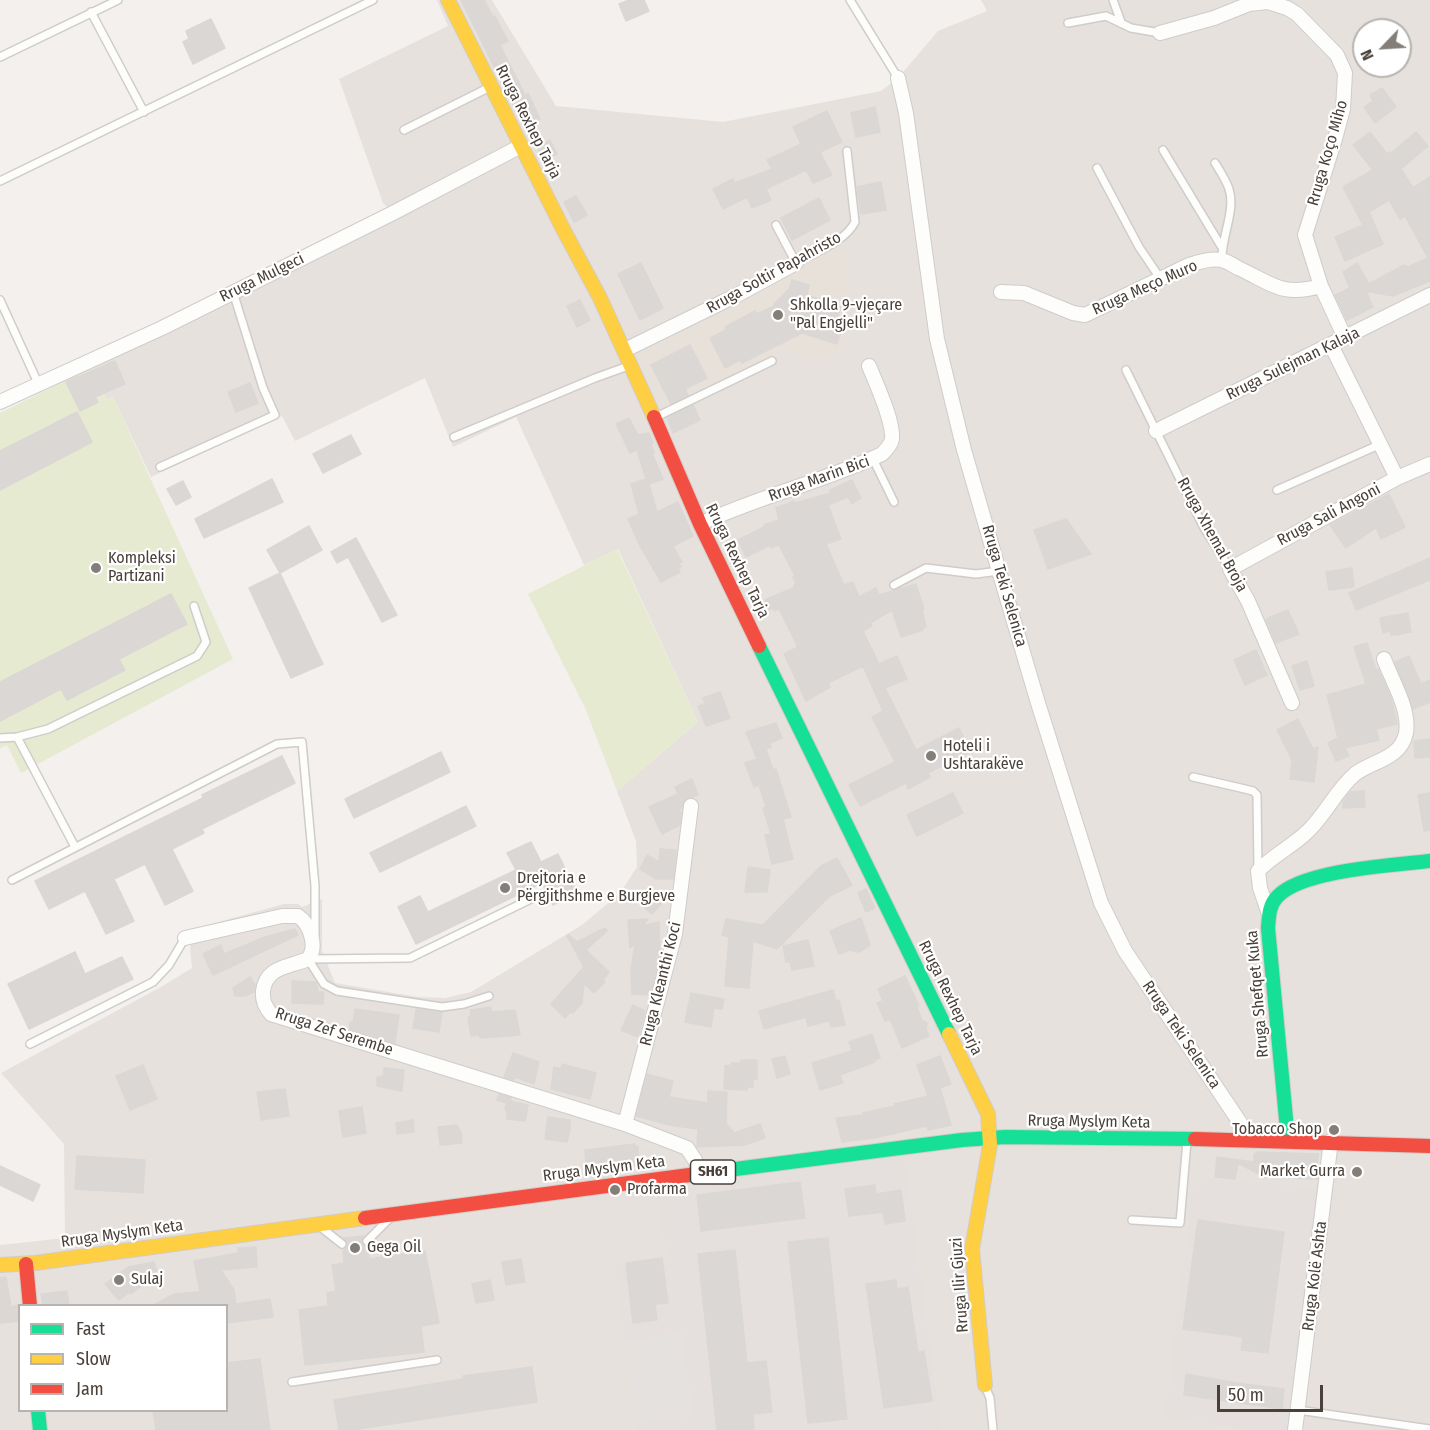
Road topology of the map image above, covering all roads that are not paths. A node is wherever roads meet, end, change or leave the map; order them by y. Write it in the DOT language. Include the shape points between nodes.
graph roads {
  1 [pos="118,0"];
  2 [pos="373,0"];
  3 [pos="448,0"];
  4 [pos="850,0"];
  5 [pos="1113,0"];
  6 [pos="360,3"];
  7 [pos="92,12"];
  8 [pos="1121,22"];
  9 [pos="1068,23"];
  10 [pos="1161,33"];
  11 [pos="0,57"];
  12 [pos="898,78"];
  13 [pos="491,87"];
  14 [pos="144,112"];
  15 [pos="404,130"];
  16 [pos="520,146"];
  17 [pos="1163,150"];
  18 [pos="847,151"];
  19 [pos="1215,164"];
  20 [pos="1097,168"];
  21 [pos="0,181"];
  22 [pos="776,225"];
  23 [pos="1222,253"];
  24 [pos="796,263"];
  25 [pos="1160,278"];
  26 [pos="1321,286"];
  27 [pos="233,292"];
  28 [pos="1001,292"];
  29 [pos="1430,295"];
  30 [pos="0,300"];
  31 [pos="1345,338"];
  32 [pos="1331,345"];
  33 [pos="625,350"];
  34 [pos="772,361"];
  35 [pos="631,365"];
  36 [pos="869,366"];
  37 [pos="1126,370"];
  38 [pos="38,383"];
  39 [pos="0,402"];
  40 [pos="654,419"];
  41 [pos="1156,431"];
  42 [pos="454,437"];
  43 [pos="1381,444"];
  44 [pos="873,459"];
  45 [pos="1430,464"];
  46 [pos="160,467"];
  47 [pos="1397,478"];
  48 [pos="1277,490"];
  49 [pos="894,502"];
  50 [pos="700,524"];
  51 [pos="1230,569"];
  52 [pos="999,571"];
  53 [pos="894,585"];
  54 [pos="194,606"];
  55 [pos="1384,659"];
  56 [pos="1292,703"];
  57 [pos="17,737"];
  58 [pos="0,738"];
  59 [pos="1193,777"];
  60 [pos="691,806"];
  61 [pos="75,847"];
  62 [pos="1430,861"];
  63 [pos="1258,871"];
  64 [pos="12,880"];
  65 [pos="538,895"];
  66 [pos="1269,914"];
  67 [pos="185,938"];
  68 [pos="311,953"];
  69 [pos="489,996"];
  70 [pos="30,1044"];
  71 [pos="625,1124"];
  72 [pos="991,1138"];
  73 [pos="1187,1139"];
  74 [pos="1251,1139"];
  75 [pos="1288,1140"];
  76 [pos="1331,1141"];
  77 [pos="1430,1146"];
  78 [pos="700,1173"];
  79 [pos="394,1214"];
  80 [pos="1132,1220"];
  81 [pos="317,1224"];
  82 [pos="367,1241"];
  83 [pos="342,1244"];
  84 [pos="26,1263"];
  85 [pos="0,1266"];
  86 [pos="30,1304"];
  87 [pos="437,1360"];
  88 [pos="292,1382"];
  89 [pos="985,1385"];
  90 [pos="1298,1410"];
  91 [pos="38,1412"];
  92 [pos="1430,1429"];
  93 [pos="40,1430"];
  94 [pos="993,1430"];
  95 [pos="1295,1430"];
  1 -- 7 [label="lane"];
  2 -- 6 [label="lane"];
  3 -- 13 [label="street, Rruga Rexhep Tarja"];
  4 -- 12 [label="lane, Rruga Teki Selenica"];
  5 -- 8 [label="lane"];
  6 -- 14 [label="lane"];
  7 -- 11 [label="lane"];
  7 -- 14 [label="lane"];
  8 -- 9 [label="lane" via="1106,16"];
  8 -- 10 [label="lane" via="1131,28"];
  10 -- 26 [label="street, Rruga Koço Miho" via="1249,4 1268,2 1297,14 1337,55 1345,74 1343,109 1305,235"];
  12 -- 52 [label="street, Rruga Teki Selenica" via="943,371"];
  13 -- 15 [label="lane"];
  13 -- 16 [label="street, Rruga Rexhep Tarja"];
  14 -- 21 [label="lane"];
  16 -- 27 [label="street, Rruga Mulgeci"];
  16 -- 33 [label="street, Rruga Rexhep Tarja"];
  17 -- 23 [label="lane"];
  18 -- 24 [label="lane, Rruga Soltir Papahristo" via="855,222 840,238"];
  19 -- 23 [label="lane" via="1231,197"];
  20 -- 25 [label="lane"];
  22 -- 24 [label="lane"];
  23 -- 25 [label="street, Rruga Meço Muro"];
  23 -- 26 [label="street" via="1270,285 1302,291"];
  24 -- 33 [label="street, Rruga Soltir Papahristo"];
  25 -- 28 [label="street, Rruga Meço Muro" via="1085,315 1024,293"];
  26 -- 31 [label="street, Rruga Koço Miho"];
  27 -- 38 [label="street, Rruga Mulgeci"];
  27 -- 46 [label="lane" via="275,415"];
  29 -- 31 [label="street, Rruga Sulejman Kalaja"];
  30 -- 38 [label="lane"];
  31 -- 32 [label="street, Rruga Sulejman Kalaja"];
  32 -- 41 [label="street, Rruga Sulejman Kalaja"];
  32 -- 43 [label="street"];
  33 -- 35 [label="street, Rruga Rexhep Tarja"];
  34 -- 40 [label="lane"];
  35 -- 40 [label="street, Rruga Rexhep Tarja"];
  35 -- 42 [label="lane"];
  36 -- 44 [label="street, Rruga Marin Bici" via="892,438 890,446"];
  37 -- 41 [label="lane, Rruga Xhemal Broja"];
  38 -- 39 [label="street, Rruga Mulgeci"];
  40 -- 50 [label="street, Rruga Rexhep Tarja"];
  41 -- 51 [label="lane, Rruga Xhemal Broja" via="1203,526"];
  43 -- 47 [label="street"];
  43 -- 48 [label="lane"];
  44 -- 49 [label="lane"];
  44 -- 50 [label="street, Rruga Marin Bici" via="731,509"];
  45 -- 47 [label="street, Rruga Sali Angoni"];
  47 -- 51 [label="street, Rruga Sali Angoni"];
  50 -- 72 [label="street, Rruga Rexhep Tarja" via="988,1114"];
  51 -- 56 [label="street, Rruga Xhemal Broja"];
  52 -- 53 [label="lane" via="975,574 926,568"];
  52 -- 74 [label="street, Rruga Teki Selenica" via="1101,903 1130,958"];
  54 -- 57 [label="lane" via="206,642 197,656 48,729"];
  55 -- 63 [label="street" via="1406,723 1406,735 1400,746 1354,775 1309,830"];
  57 -- 58 [label="lane"];
  57 -- 61 [label="lane"];
  59 -- 63 [label="lane" via="1257,795"];
  60 -- 71 [label="street, Rruga Kleanthi Koci" via="675,934"];
  61 -- 64 [label="lane"];
  61 -- 68 [label="lane" via="277,744 302,742 315,886"];
  62 -- 66 [label="street, Rruga Shefqet Kuka" via="1298,884 1279,895"];
  63 -- 66 [label="street"];
  65 -- 68 [label="lane" via="410,958"];
  66 -- 75 [label="street, Rruga Shefqet Kuka"];
  67 -- 68 [label="street" via="290,915 303,919 307,925"];
  67 -- 70 [label="lane" via="153,982"];
  68 -- 69 [label="lane" via="324,984 337,992 442,1007"];
  68 -- 71 [label="street, Rruga Zef Serembe" via="269,976 263,1000 271,1014"];
  71 -- 78 [label="street, Rruga Zef Serembe" via="687,1148"];
  72 -- 73 [label="street, Rruga Myslym Keta / SH61"];
  72 -- 78 [label="street, Rruga Myslym Keta / SH61"];
  72 -- 89 [label="street, Rruga Ilir Gjuzi" via="972,1231"];
  73 -- 74 [label="street, Rruga Myslym Keta / SH61"];
  73 -- 80 [label="lane" via="1180,1223"];
  74 -- 75 [label="street, Rruga Myslym Keta / SH61"];
  75 -- 76 [label="street, Rruga Myslym Keta / SH61"];
  76 -- 77 [label="street, Rruga Myslym Keta / SH61"];
  76 -- 90 [label="street, Rruga Kolë Ashta"];
  78 -- 79 [label="street, Rruga Myslym Keta / SH61"];
  79 -- 81 [label="street, Rruga Myslym Keta / SH61"];
  79 -- 82 [label="lane"];
  81 -- 83 [label="lane"];
  81 -- 84 [label="street, Rruga Myslym Keta / SH61"];
  84 -- 85 [label="street, Rruga Myslym Keta / SH61"];
  84 -- 86 [label="street"];
  87 -- 88 [label="lane"];
  89 -- 94 [label="lane, Rruga Ilir Gjuzi"];
  90 -- 92 [label="lane"];
  90 -- 95 [label="street, Rruga Kolë Ashta"];
  91 -- 93 [label="street"];
}
